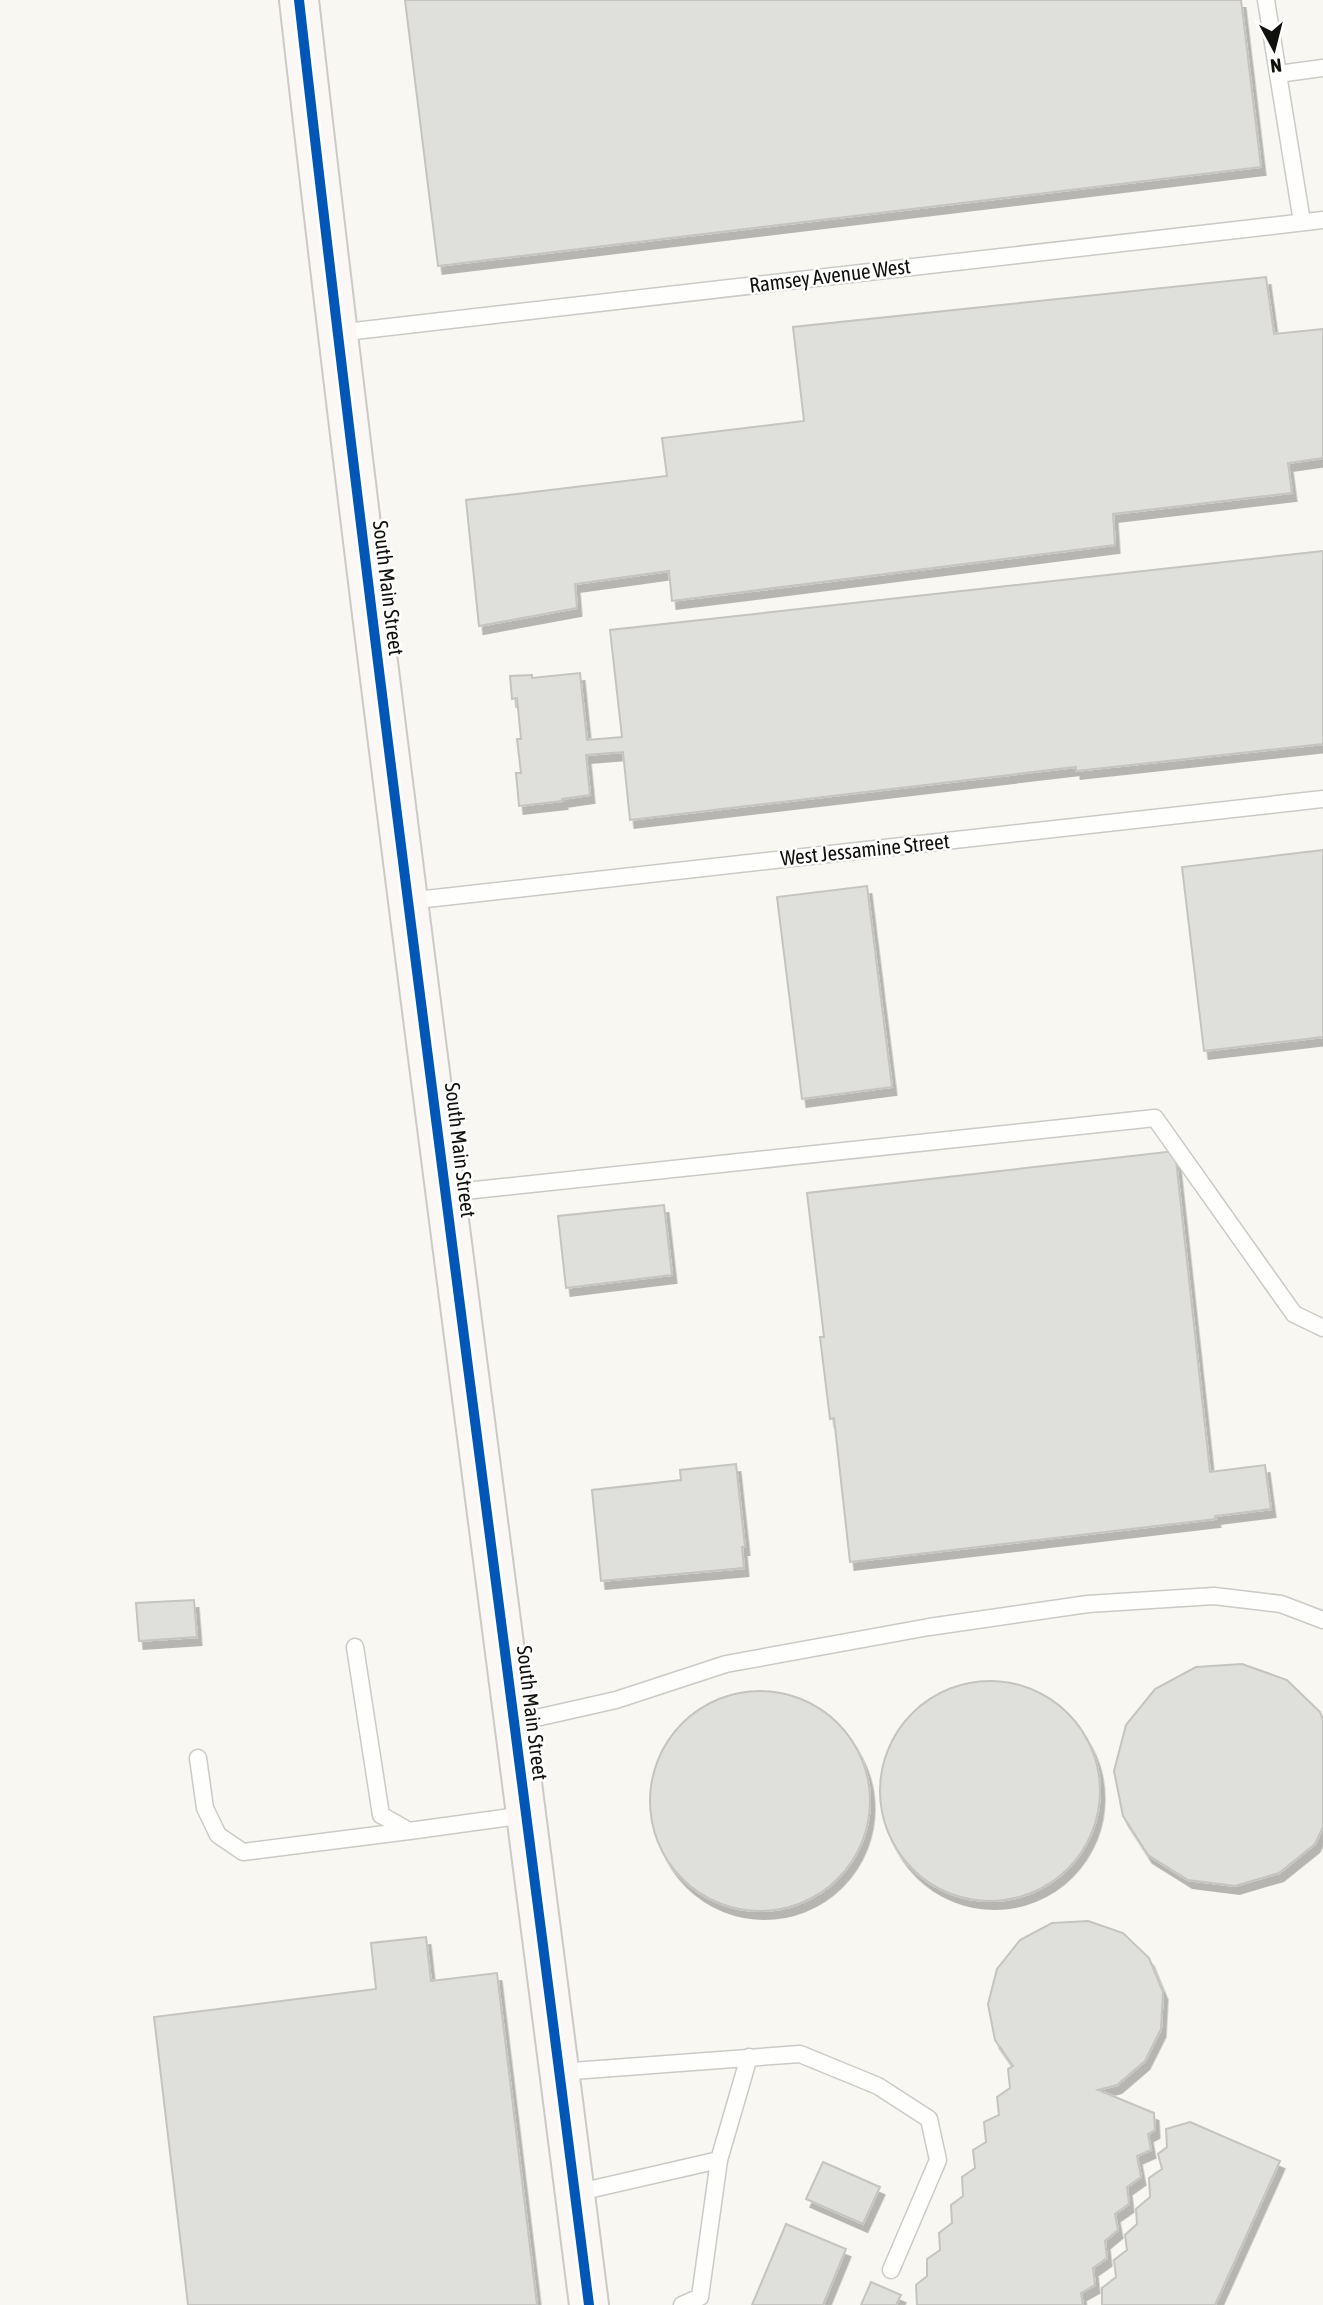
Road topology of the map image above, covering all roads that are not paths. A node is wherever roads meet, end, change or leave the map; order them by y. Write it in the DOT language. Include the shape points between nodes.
graph roads {
  1 [pos="299,0"];
  2 [pos="1266,0"];
  3 [pos="1323,68"];
  4 [pos="1278,74"];
  5 [pos="1323,220"];
  6 [pos="1302,222"];
  7 [pos="337,333"];
  8 [pos="1323,799"];
  9 [pos="408,901"];
  10 [pos="446,1193"];
  11 [pos="1323,1328"];
  12 [pos="1323,1620"];
  13 [pos="355,1647"];
  14 [pos="514,1723"];
  15 [pos="198,1758"];
  16 [pos="526,1815"];
  17 [pos="409,1831"];
  18 [pos="749,2057"];
  19 [pos="559,2073"];
  20 [pos="719,2160"];
  21 [pos="575,2193"];
  22 [pos="891,2270"];
  23 [pos="589,2305"];
  24 [pos="682,2305"];
  1 -- 7 [label="street, South Main Street"];
  2 -- 4 [label="lane"];
  3 -- 4 [label="lane"];
  4 -- 6 [label="lane"];
  5 -- 6 [label="lane, Ramsey Avenue West"];
  6 -- 7 [label="lane, Ramsey Avenue West"];
  7 -- 9 [label="street, South Main Street"];
  8 -- 9 [label="lane, West Jessamine Street"];
  9 -- 10 [label="street, South Main Street"];
  10 -- 11 [label="lane" via="1155,1118 1294,1314"];
  10 -- 14 [label="street, South Main Street"];
  12 -- 14 [label="lane" via="1281,1604 1214,1596 1088,1604 726,1664 616,1700"];
  13 -- 17 [label="lane" via="381,1815"];
  14 -- 16 [label="street, South Main Street"];
  15 -- 17 [label="lane" via="205,1808 218,1835 243,1852"];
  16 -- 17 [label="lane"];
  16 -- 19 [label="street, South Main Street"];
  18 -- 19 [label="lane"];
  18 -- 20 [label="lane"];
  18 -- 22 [label="lane" via="800,2054 878,2086 929,2119 938,2160"];
  19 -- 21 [label="street, South Main Street"];
  20 -- 21 [label="lane"];
  20 -- 24 [label="lane" via="700,2297"];
  21 -- 23 [label="street, South Main Street"];
}
